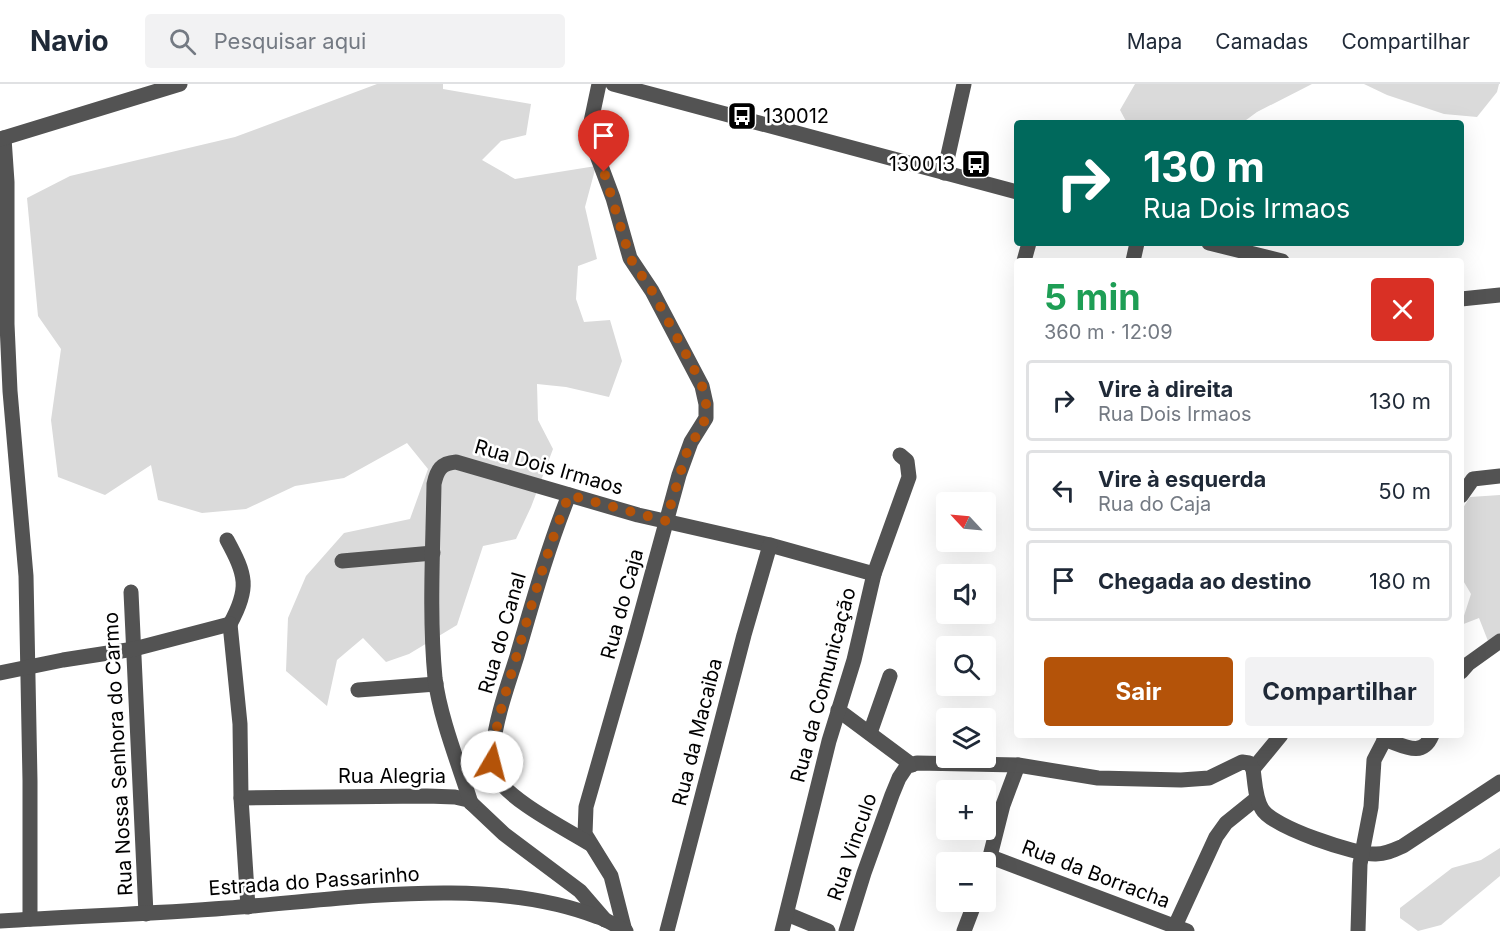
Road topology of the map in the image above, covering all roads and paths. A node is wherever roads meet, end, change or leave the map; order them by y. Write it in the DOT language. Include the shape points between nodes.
graph roads {
  1 [pos="180,84"];
  2 [pos="599,84"];
  3 [pos="613,84"];
  4 [pos="964,84"];
  5 [pos="2,138"];
  6 [pos="944,172"];
  7 [pos="1014,191"];
  8 [pos="1221,246"];
  9 [pos="1270,258"];
  10 [pos="1500,295"];
  11 [pos="1464,300"];
  12 [pos="900,455"];
  13 [pos="1500,476"];
  14 [pos="1464,492"];
  15 [pos="569,495"];
  16 [pos="666,521"];
  17 [pos="227,540"];
  18 [pos="770,544"];
  19 [pos="433,553"];
  20 [pos="342,561"];
  21 [pos="874,574"];
  22 [pos="131,591"];
  23 [pos="230,624"];
  24 [pos="1500,641"];
  25 [pos="134,649"];
  26 [pos="27,667"];
  27 [pos="1464,669"];
  28 [pos="0,673"];
  29 [pos="890,676"];
  30 [pos="436,684"];
  31 [pos="358,690"];
  32 [pos="838,710"];
  33 [pos="870,733"];
  34 [pos="1279,738"];
  35 [pos="1385,738"];
  36 [pos="1388,738"];
  37 [pos="1431,738"];
  38 [pos="912,765"];
  39 [pos="1018,765"];
  40 [pos="1253,769"];
  41 [pos="1500,782"];
  42 [pos="241,798"];
  43 [pos="1257,798"];
  44 [pos="471,803"];
  45 [pos="590,844"];
  46 [pos="991,852"];
  47 [pos="1361,853"];
  48 [pos="996,867"];
  49 [pos="248,907"];
  50 [pos="971,912"];
  51 [pos="146,914"];
  52 [pos="787,914"];
  53 [pos="30,919"];
  54 [pos="0,921"];
  55 [pos="618,928"];
  56 [pos="1181,929"];
  57 [pos="667,931"];
  58 [pos="782,931"];
  59 [pos="828,931"];
  60 [pos="846,931"];
  61 [pos="964,931"];
  62 [pos="1358,931"];
  1 -- 5 [label="street"];
  2 -- 16 [label="street, Rua do Caja" via="589,131 630,258 695,371 706,404 706,418 686,454"];
  3 -- 6 [label="street"];
  4 -- 6 [label="street"];
  5 -- 26 [label="street" via="7,182 10,391 26,576"];
  6 -- 7 [label="street"];
  8 -- 9 [label="street"];
  10 -- 11 [label="street"];
  12 -- 21 [label="street, Rua da Comunicação" via="907,461 909,477"];
  13 -- 14 [label="street" via="1473,479"];
  15 -- 16 [label="street, Rua Dois Irmaos"];
  15 -- 19 [label="street, Rua Dois Irmaos" via="502,474 448,463 436,472"];
  15 -- 45 [label="street, Rua do Canal" via="554,531 506,692 492,762 500,782 520,800"];
  16 -- 18 [label="street, Rua Dois Irmaos"];
  16 -- 45 [label="street, Rua do Caja" via="586,807 585,834"];
  17 -- 23 [label="street" via="244,575 239,608"];
  18 -- 21 [label="street, Rua Dois Irmaos"];
  18 -- 57 [label="street, Rua da Macaiba"];
  19 -- 20 [label="street"];
  19 -- 30 [label="street, Rua Dois Irmaos"];
  21 -- 32 [label="street, Rua da Comunicação"];
  22 -- 25 [label="street, Rua Nossa Senhora do Carmo"];
  23 -- 25 [label="street"];
  23 -- 42 [label="street" via="240,724"];
  24 -- 27 [label="street"];
  25 -- 26 [label="street"];
  25 -- 51 [label="street, Rua Nossa Senhora do Carmo"];
  26 -- 28 [label="street"];
  26 -- 53 [label="street"];
  29 -- 33 [label="street"];
  30 -- 31 [label="street"];
  30 -- 44 [label="street, Rua Dois Irmaos"];
  32 -- 33 [label="street"];
  32 -- 52 [label="street, Rua da Comunicação"];
  33 -- 38 [label="street"];
  34 -- 40 [label="street"];
  35 -- 47 [label="street" via="1374,760 1371,807"];
  36 -- 37 [label="street" via="1414,749 1422,749"];
  38 -- 39 [label="street"];
  38 -- 60 [label="street, Rua Vinculo" via="899,778"];
  39 -- 40 [label="street" via="1098,778 1181,780 1209,778 1242,762"];
  39 -- 46 [label="street"];
  40 -- 43 [label="street"];
  41 -- 47 [label="street" via="1403,846 1390,852"];
  42 -- 44 [label="street, Rua Alegria" via="427,796 455,797"];
  42 -- 49 [label="street"];
  43 -- 47 [label="street" via="1262,811 1287,828"];
  43 -- 56 [label="street" via="1226,823 1216,837"];
  44 -- 55 [label="street, Rua Alegria" via="504,834 580,891"];
  45 -- 55 [label="street" via="611,876"];
  47 -- 62 [label="street"];
  48 -- 56 [label="street, Rua da Borracha"];
  49 -- 51 [label="street, Estrada do Passarinho"];
  49 -- 55 [label="street, Estrada do Passarinho" via="377,896 504,896 560,905"];
  50 -- 61 [label="street"];
  51 -- 53 [label="street, Estrada do Passarinho"];
  52 -- 58 [label="street, Rua da Comunicação"];
  52 -- 59 [label="street"];
  53 -- 54 [label="street, Estrada do Passarinho"];
}
